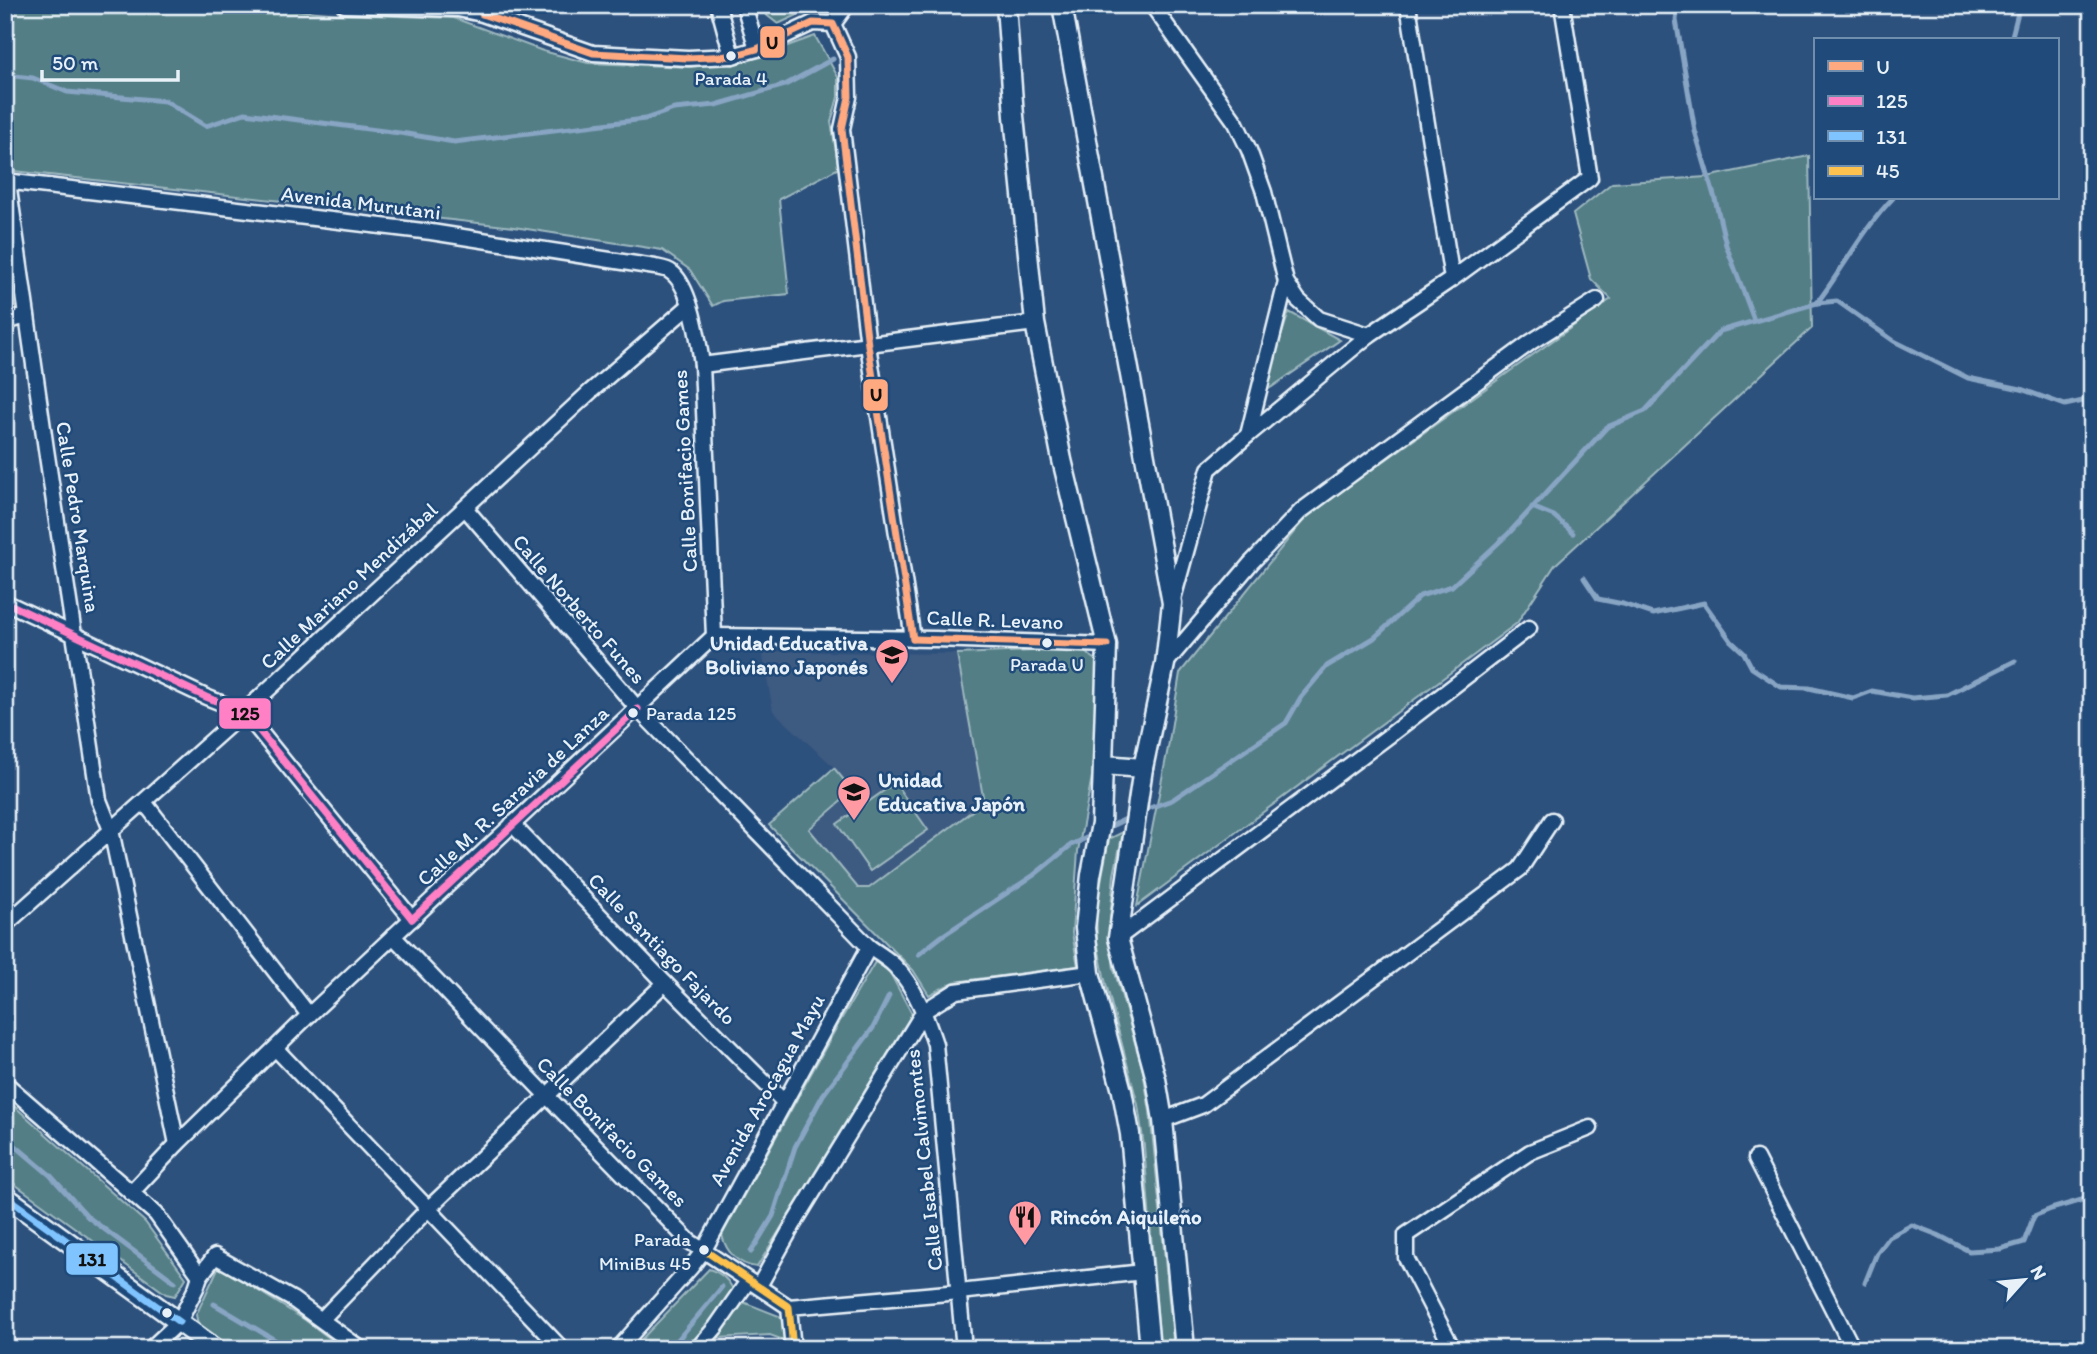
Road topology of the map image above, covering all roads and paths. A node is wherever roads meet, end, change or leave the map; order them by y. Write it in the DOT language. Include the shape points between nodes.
graph roads {
  1 [pos="344,5"];
  2 [pos="718,5"];
  3 [pos="744,5"];
  4 [pos="847,5"];
  5 [pos="1006,5"];
  6 [pos="1062,5"];
  7 [pos="1408,5"];
  8 [pos="1562,5"];
  9 [pos="1159,6"];
  10 [pos="480,10"];
  11 [pos="833,24"];
  12 [pos="757,48"];
  13 [pos="732,55"];
  14 [pos="7,181"];
  15 [pos="1452,279"];
  16 [pos="1286,282"];
  17 [pos="1597,300"];
  18 [pos="689,306"];
  19 [pos="27,316"];
  20 [pos="5,322"];
  21 [pos="1035,323"];
  22 [pos="1369,335"];
  23 [pos="868,345"];
  24 [pos="702,365"];
  25 [pos="1248,435"];
  26 [pos="465,508"];
  27 [pos="5,602"];
  28 [pos="1172,603"];
  29 [pos="1529,628"];
  30 [pos="75,636"];
  31 [pos="714,636"];
  32 [pos="914,639"];
  33 [pos="1107,645"];
  34 [pos="1165,664"];
  35 [pos="638,709"];
  36 [pos="244,712"];
  37 [pos="1103,765"];
  38 [pos="1143,768"];
  39 [pos="144,802"];
  40 [pos="1552,820"];
  41 [pos="512,824"];
  42 [pos="111,830"];
  43 [pos="412,919"];
  44 [pos="5,925"];
  45 [pos="393,936"];
  46 [pos="1118,938"];
  47 [pos="869,947"];
  48 [pos="1090,972"];
  49 [pos="665,983"];
  50 [pos="924,1012"];
  51 [pos="309,1015"];
  52 [pos="276,1049"];
  53 [pos="5,1083"];
  54 [pos="547,1096"];
  55 [pos="784,1102"];
  56 [pos="1163,1120"];
  57 [pos="1590,1128"];
  58 [pos="177,1144"];
  59 [pos="1756,1158"];
  60 [pos="131,1193"];
  61 [pos="5,1195"];
  62 [pos="429,1208"];
  63 [pos="704,1250"];
  64 [pos="1143,1272"];
  65 [pos="198,1282"];
  66 [pos="754,1283"];
  67 [pos="959,1292"];
  68 [pos="789,1307"];
  69 [pos="322,1320"];
  70 [pos="179,1322"];
  71 [pos="150,1349"];
  72 [pos="216,1349"];
  73 [pos="361,1349"];
  74 [pos="562,1349"];
  75 [pos="618,1349"];
  76 [pos="697,1349"];
  77 [pos="793,1349"];
  78 [pos="964,1349"];
  79 [pos="1150,1349"];
  80 [pos="1185,1349"];
  81 [pos="1453,1349"];
  82 [pos="1853,1349"];
  1 -- 10 [label="street"];
  2 -- 13 [label="street"];
  3 -- 12 [label="street"];
  4 -- 11 [label="street"];
  5 -- 21 [label="street"];
  6 -- 28 [label="street"];
  7 -- 15 [label="street"];
  8 -- 15 [label="street" via="1590,178"];
  9 -- 16 [label="street" via="1250,150"];
  10 -- 13 [label="street" via="593,53 688,58"];
  11 -- 12 [label="street" via="813,23"];
  11 -- 23 [label="street" via="848,57 849,97 842,129"];
  12 -- 13 [label="street"];
  14 -- 18 [label="street, Avenida Murutani" via="431,232 656,267 671,272 683,287"];
  14 -- 19 [label="street, Calle Pedro Marquina"];
  15 -- 22 [label="street"];
  16 -- 22 [label="street" via="1319,318"];
  16 -- 25 [label="street"];
  17 -- 34 [label="street" via="1531,342 1301,511"];
  18 -- 24 [label="street, Calle Bonifacio Games"];
  18 -- 26 [label="street, Calle Mariano Mendizábal"];
  19 -- 20 [label="street"];
  19 -- 30 [label="street, Calle Pedro Marquina"];
  21 -- 23 [label="street"];
  21 -- 33 [label="street" via="1062,460"];
  22 -- 25 [label="street"];
  23 -- 24 [label="street"];
  23 -- 32 [label="street"];
  24 -- 31 [label="street, Calle Bonifacio Games"];
  25 -- 28 [label="street" via="1209,469"];
  26 -- 35 [label="street, Calle Norberto Funes"];
  26 -- 36 [label="street, Calle Mariano Mendizábal"];
  27 -- 30 [label="street"];
  28 -- 34 [label="street"];
  29 -- 46 [label="street"];
  30 -- 36 [label="street"];
  30 -- 42 [label="street, Calle Pedro Marquina" via="99,800"];
  31 -- 32 [label="street, Calle R. Levano"];
  31 -- 35 [label="street, Calle M. R. Saravia de Lanza"];
  32 -- 33 [label="street, Calle R. Levano"];
  33 -- 37 [label="street"];
  34 -- 38 [label="street"];
  35 -- 41 [label="street, Calle M. R. Saravia de Lanza"];
  35 -- 47 [label="street, Calle Norberto Funes"];
  36 -- 39 [label="street, Calle Mariano Mendizábal"];
  36 -- 43 [label="street"];
  37 -- 38 [label="street"];
  37 -- 48 [label="street" via="1101,824 1085,928"];
  38 -- 46 [label="street"];
  39 -- 42 [label="street, Calle Mariano Mendizábal"];
  39 -- 51 [label="street"];
  40 -- 56 [label="street" via="1520,869 1203,1105"];
  41 -- 43 [label="street, Calle M. R. Saravia de Lanza"];
  41 -- 49 [label="street, Calle Santiago Fajardo"];
  42 -- 44 [label="street, Calle Mariano Mendizábal"];
  42 -- 58 [label="street, Calle Pedro Marquina"];
  43 -- 45 [label="street, Calle M. R. Saravia de Lanza"];
  45 -- 51 [label="street, Calle M. R. Saravia de Lanza"];
  45 -- 54 [label="street, Calle Bonifacio Games"];
  46 -- 56 [label="street"];
  47 -- 50 [label="street, Calle Isabel Calvimontes" via="894,965"];
  47 -- 55 [label="street, Avenida Arocagua Mayu"];
  48 -- 50 [label="street" via="956,991"];
  48 -- 64 [label="street" via="1130,1133"];
  49 -- 54 [label="street"];
  49 -- 55 [label="street, Calle Santiago Fajardo"];
  50 -- 66 [label="street"];
  50 -- 67 [label="street, Calle Isabel Calvimontes" via="935,1044"];
  51 -- 52 [label="street, Calle M. R. Saravia de Lanza"];
  52 -- 58 [label="street, Calle M. R. Saravia de Lanza"];
  52 -- 62 [label="street"];
  53 -- 60 [label="street"];
  54 -- 62 [label="street"];
  54 -- 63 [label="street, Calle Bonifacio Games"];
  55 -- 63 [label="street, Avenida Arocagua Mayu"];
  56 -- 80 [label="street"];
  57 -- 81 [label="street" via="1530,1152 1406,1234 1406,1258"];
  58 -- 60 [label="street, Calle M. R. Saravia de Lanza"];
  59 -- 82 [label="street"];
  60 -- 65 [label="street" via="156,1214"];
  61 -- 70 [label="street"];
  62 -- 69 [label="street"];
  62 -- 74 [label="street"];
  63 -- 66 [label="street, Calle Bonifacio Games"];
  63 -- 75 [label="street, Avenida Arocagua Mayu"];
  64 -- 67 [label="street"];
  64 -- 79 [label="street"];
  65 -- 69 [label="street" via="215,1256"];
  65 -- 70 [label="street"];
  66 -- 68 [label="street, Calle Bonifacio Games"];
  66 -- 76 [label="street"];
  67 -- 68 [label="street"];
  67 -- 78 [label="street, Calle Isabel Calvimontes"];
  68 -- 77 [label="street"];
  69 -- 73 [label="street"];
  70 -- 71 [label="street"];
  70 -- 72 [label="street"];
}
